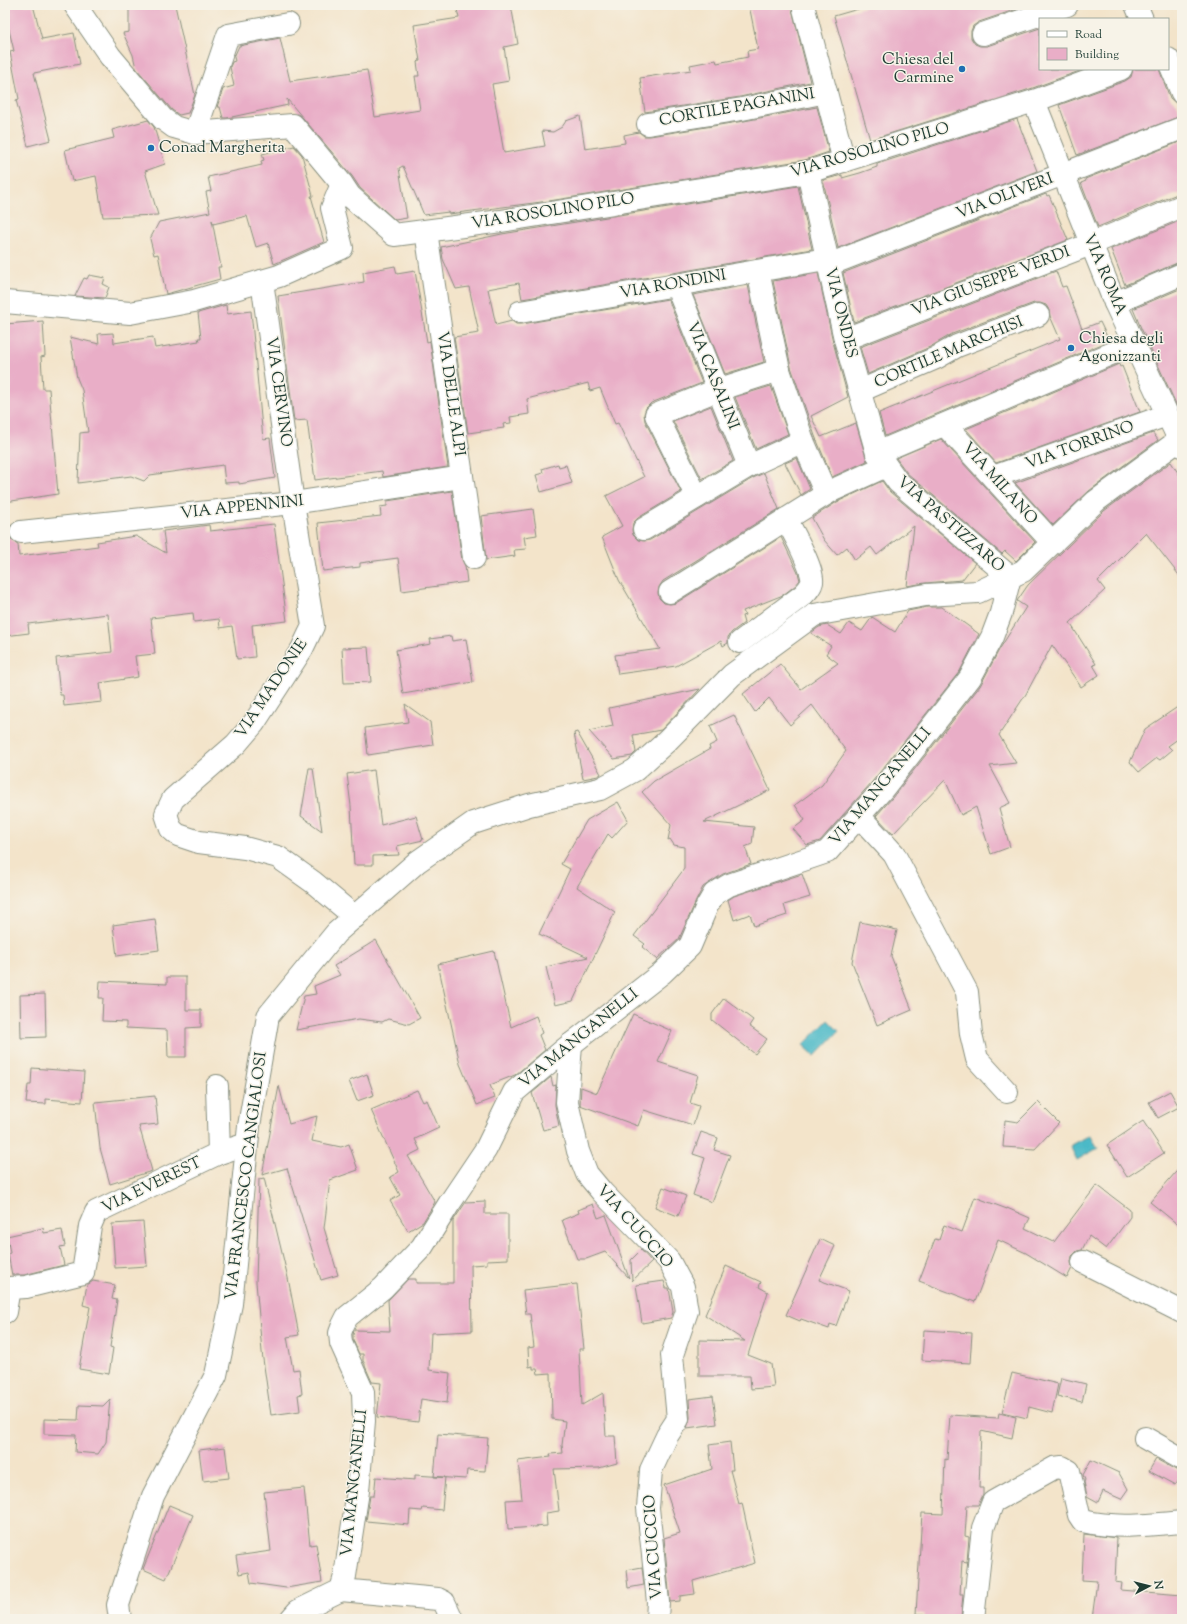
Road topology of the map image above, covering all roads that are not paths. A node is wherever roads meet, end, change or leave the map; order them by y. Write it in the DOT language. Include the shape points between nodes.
graph roads {
  1 [pos="75,5"];
  2 [pos="803,5"];
  3 [pos="1067,5"];
  4 [pos="1136,5"];
  5 [pos="1142,18"];
  6 [pos="288,24"];
  7 [pos="983,34"];
  8 [pos="1173,59"];
  9 [pos="1118,70"];
  10 [pos="826,92"];
  11 [pos="1182,93"];
  12 [pos="1034,101"];
  13 [pos="648,124"];
  14 [pos="1182,128"];
  15 [pos="195,133"];
  16 [pos="844,162"];
  17 [pos="808,172"];
  18 [pos="1063,174"];
  19 [pos="342,184"];
  20 [pos="1182,206"];
  21 [pos="426,230"];
  22 [pos="1091,244"];
  23 [pos="827,262"];
  24 [pos="758,271"];
  25 [pos="1182,274"];
  26 [pos="262,281"];
  27 [pos="676,285"];
  28 [pos="5,302"];
  29 [pos="1115,303"];
  30 [pos="520,312"];
  31 [pos="1038,315"];
  32 [pos="845,339"];
  33 [pos="1134,344"];
  34 [pos="779,370"];
  35 [pos="717,390"];
  36 [pos="860,391"];
  37 [pos="1167,415"];
  38 [pos="945,425"];
  39 [pos="803,441"];
  40 [pos="1181,441"];
  41 [pos="882,460"];
  42 [pos="749,466"];
  43 [pos="462,477"];
  44 [pos="993,477"];
  45 [pos="826,494"];
  46 [pos="697,497"];
  47 [pos="293,503"];
  48 [pos="786,519"];
  49 [pos="644,529"];
  50 [pos="21,532"];
  51 [pos="1053,543"];
  52 [pos="474,558"];
  53 [pos="1010,577"];
  54 [pos="670,592"];
  55 [pos="740,642"];
  56 [pos="859,816"];
  57 [pos="355,917"];
  58 [pos="571,1044"];
  59 [pos="218,1086"];
  60 [pos="1007,1092"];
  61 [pos="247,1144"];
  62 [pos="219,1153"];
  63 [pos="1082,1262"];
  64 [pos="5,1312"];
  65 [pos="1182,1312"];
  66 [pos="1145,1438"];
  67 [pos="1182,1459"];
  68 [pos="1182,1522"];
  69 [pos="341,1590"];
  70 [pos="120,1619"];
  71 [pos="292,1619"];
  72 [pos="452,1619"];
  73 [pos="658,1619"];
  74 [pos="973,1619"];
  1 -- 15 [label="street, VIA ROSOLINO PILO" via="110,56 163,119 174,127"];
  2 -- 10 [label="street"];
  3 -- 7 [label="street"];
  4 -- 5 [label="street"];
  6 -- 15 [label="street" via="228,35"];
  8 -- 11 [label="street"];
  9 -- 12 [label="street, VIA ROSOLINO PILO"];
  10 -- 13 [label="street, CORTILE PAGANINI"];
  10 -- 16 [label="street"];
  12 -- 16 [label="street, VIA ROSOLINO PILO"];
  12 -- 18 [label="street, VIA ROMA"];
  14 -- 18 [label="street, VIA OLIVERI"];
  15 -- 19 [label="street, VIA ROSOLINO PILO" via="293,125"];
  16 -- 17 [label="street, VIA ROSOLINO PILO"];
  17 -- 21 [label="street, VIA ROSOLINO PILO" via="532,216"];
  17 -- 23 [label="street, VIA ONDES"];
  18 -- 22 [label="street, VIA ROMA"];
  18 -- 23 [label="street, VIA OLIVERI"];
  19 -- 21 [label="street, VIA ROSOLINO PILO" via="350,196 394,235"];
  19 -- 26 [label="street" via="332,208 342,248"];
  20 -- 22 [label="street, VIA GIUSEPPE VERDI"];
  21 -- 43 [label="street, VIA DELLE ALPI"];
  22 -- 29 [label="street, VIA ROMA"];
  22 -- 32 [label="street, VIA GIUSEPPE VERDI"];
  23 -- 24 [label="street, VIA RONDINI"];
  23 -- 32 [label="street, VIA ONDES"];
  24 -- 27 [label="street, VIA RONDINI"];
  24 -- 34 [label="street"];
  25 -- 29 [label="street"];
  26 -- 28 [label="street" via="194,301 130,313"];
  26 -- 47 [label="street, VIA CERVINO"];
  27 -- 30 [label="street, VIA RONDINI"];
  27 -- 35 [label="street, VIA CASALINI"];
  29 -- 33 [label="street, VIA ROMA"];
  31 -- 36 [label="street, CORTILE MARCHISI" via="957,346 936,358"];
  32 -- 36 [label="street, VIA ONDES"];
  33 -- 37 [label="street, VIA ROMA"];
  33 -- 38 [label="street"];
  34 -- 35 [label="street"];
  34 -- 39 [label="street"];
  35 -- 42 [label="street, VIA CASALINI"];
  35 -- 46 [label="street" via="656,415"];
  36 -- 41 [label="street, VIA ONDES"];
  37 -- 40 [label="street, VIA ROMA"];
  37 -- 44 [label="street, VIA TORRINO"];
  38 -- 41 [label="street"];
  38 -- 44 [label="street, VIA MILANO"];
  39 -- 42 [label="street"];
  39 -- 45 [label="street"];
  40 -- 51 [label="street" via="1096,501"];
  41 -- 45 [label="street"];
  41 -- 53 [label="street, VIA PASTIZZARO" via="898,482"];
  42 -- 46 [label="street"];
  43 -- 47 [label="street, VIA APPENNINI"];
  43 -- 52 [label="street, VIA DELLE ALPI"];
  44 -- 51 [label="street, VIA MILANO"];
  45 -- 48 [label="street"];
  46 -- 49 [label="street"];
  47 -- 50 [label="street, VIA APPENNINI"];
  47 -- 57 [label="street, VIA MADONIE" via="313,626 302,649 254,723 236,744 173,799 166,814 171,829 178,835 198,842 245,848 278,856"];
  48 -- 54 [label="street"];
  48 -- 55 [label="street" via="813,581 803,595"];
  51 -- 53 [label="street" via="1023,571"];
  53 -- 56 [label="street, VIA MANGANELLI" via="992,637 970,678"];
  53 -- 57 [label="street, VIA FRANCESCO CANGIALOSI" via="978,592 926,595 814,615 732,675 635,770 600,789 529,805 474,823 417,862"];
  56 -- 58 [label="street, VIA MANGANELLI" via="827,852 736,882 714,894 690,946 662,973"];
  56 -- 60 [label="street" via="894,854 967,992 971,1034 977,1059"];
  57 -- 61 [label="street, VIA FRANCESCO CANGIALOSI" via="336,934 268,1016"];
  58 -- 69 [label="street, VIA MANGANELLI" via="514,1092 486,1149 422,1247 383,1288 347,1317 343,1325 340,1333 341,1343 363,1392 364,1421 358,1491"];
  58 -- 73 [label="street, VIA CUCCIO" via="567,1102 578,1151 587,1174 670,1261 683,1287 687,1311 672,1355 678,1419 651,1470 648,1508"];
  59 -- 62 [label="street"];
  61 -- 62 [label="street, VIA EVEREST"];
  61 -- 70 [label="street, VIA FRANCESCO CANGIALOSI" via="231,1304 216,1375 153,1496 118,1605"];
  62 -- 64 [label="street, VIA EVEREST" via="96,1212 90,1226 83,1273 9,1288"];
  63 -- 65 [label="street"];
  66 -- 67 [label="street"];
  68 -- 74 [label="street" via="1123,1526 1083,1521 1079,1515 1070,1471 1062,1467 1054,1468 993,1502 983,1528"];
  69 -- 71 [label="street" via="298,1610"];
  69 -- 72 [label="street" via="438,1599 444,1602"];
}
